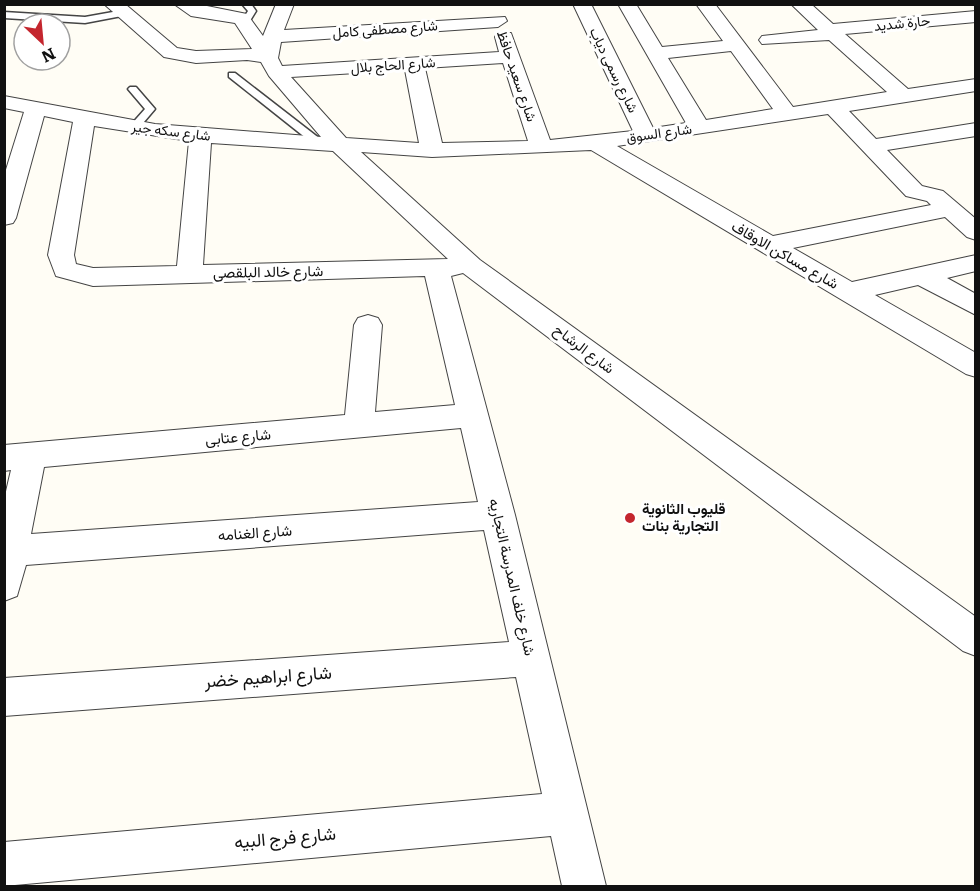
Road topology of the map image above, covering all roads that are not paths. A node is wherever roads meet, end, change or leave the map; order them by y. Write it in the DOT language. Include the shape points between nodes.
graph roads {
  1 [pos="285,4"];
  2 [pos="582,4"];
  3 [pos="627,4"];
  4 [pos="705,4"];
  5 [pos="800,4"];
  6 [pos="119,9"];
  7 [pos="176,12"];
  8 [pos="246,13"];
  9 [pos="495,13"];
  10 [pos="4,15"];
  11 [pos="975,16"];
  12 [pos="141,26"];
  13 [pos="831,32"];
  14 [pos="770,40"];
  15 [pos="736,45"];
  16 [pos="655,53"];
  17 [pos="272,56"];
  18 [pos="510,57"];
  19 [pos="414,63"];
  20 [pos="231,75"];
  21 [pos="975,85"];
  22 [pos="133,89"];
  23 [pos="904,97"];
  24 [pos="4,102"];
  25 [pos="36,108"];
  26 [pos="834,108"];
  27 [pos="788,115"];
  28 [pos="85,117"];
  29 [pos="134,127"];
  30 [pos="700,128"];
  31 [pos="975,129"];
  32 [pos="646,135"];
  33 [pos="200,136"];
  34 [pos="595,143"];
  35 [pos="330,144"];
  36 [pos="871,146"];
  37 [pos="541,147"];
  38 [pos="432,150"];
  39 [pos="950,209"];
  40 [pos="4,218"];
  41 [pos="975,232"];
  42 [pos="770,245"];
  43 [pos="975,263"];
  44 [pos="471,266"];
  45 [pos="436,268"];
  46 [pos="189,274"];
  47 [pos="920,275"];
  48 [pos="849,292"];
  49 [pos="975,306"];
  50 [pos="368,325"];
  51 [pos="975,367"];
  52 [pos="471,415"];
  53 [pos="358,425"];
  54 [pos="17,457"];
  55 [pos="498,515"];
  56 [pos="11,551"];
  57 [pos="4,585"];
  58 [pos="975,639"];
  59 [pos="531,658"];
  60 [pos="4,697"];
  61 [pos="566,813"];
  62 [pos="4,864"];
  63 [pos="584,886"];
  1 -- 17 [label="street"];
  2 -- 32 [label="street, شارع رسمى دياب"];
  3 -- 16 [label="street"];
  4 -- 15 [label="street"];
  5 -- 13 [label="street"];
  6 -- 10 [label="lane" via="85,20"];
  6 -- 12 [label="street"];
  7 -- 8 [label="street" via="234,16"];
  7 -- 12 [label="street"];
  8 -- 17 [label="street, شارع الرشاح"];
  9 -- 17 [label="street, شارع مصطفى كامل"];
  9 -- 18 [label="street, شارع سعيد حافظ"];
  11 -- 13 [label="street, حارة شديد"];
  12 -- 17 [label="street" via="164,49 182,56"];
  13 -- 14 [label="street, حارة شديد"];
  13 -- 23 [label="street"];
  15 -- 16 [label="street"];
  15 -- 27 [label="street"];
  16 -- 30 [label="street"];
  17 -- 19 [label="street, شارع الحاج بلال"];
  17 -- 35 [label="street, شارع الرشاح"];
  18 -- 19 [label="street, شارع الحاج بلال"];
  18 -- 37 [label="street, شارع سعيد حافظ"];
  19 -- 38 [label="street"];
  20 -- 35 [label="lane"];
  21 -- 23 [label="street, شارع السوق"];
  22 -- 29 [label="lane" via="150,109"];
  23 -- 26 [label="street, شارع السوق"];
  24 -- 25 [label="street, شارع سكه جير"];
  25 -- 28 [label="street, شارع سكه جير"];
  25 -- 40 [label="street"];
  26 -- 27 [label="street, شارع السوق"];
  26 -- 36 [label="street"];
  27 -- 30 [label="street, شارع السوق"];
  28 -- 29 [label="street, شارع سكه جير"];
  28 -- 46 [label="street, شارع خالد البلقصى" via="61,255 65,270 93,277"];
  29 -- 33 [label="street, شارع سكه جير"];
  30 -- 32 [label="street, شارع السوق"];
  31 -- 36 [label="street"];
  32 -- 34 [label="street, شارع السوق"];
  33 -- 35 [label="street, شارع سكه جير"];
  33 -- 46 [label="street"];
  34 -- 37 [label="street, شارع السوق"];
  34 -- 42 [label="street, شارع مساكن الاوقاف"];
  35 -- 38 [label="street, شارع السوق"];
  35 -- 44 [label="street, شارع الرشاح"];
  36 -- 39 [label="street" via="914,191 935,196"];
  37 -- 38 [label="street, شارع السوق"];
  39 -- 41 [label="street"];
  39 -- 42 [label="street"];
  42 -- 48 [label="street, شارع مساكن الاوقاف"];
  43 -- 47 [label="street"];
  44 -- 45 [label="street, شارع خالد البلقصى"];
  44 -- 58 [label="street, شارع الرشاح"];
  45 -- 46 [label="street, شارع خالد البلقصى"];
  45 -- 52 [label="street, شارع خلف المدرسة التجاريه"];
  47 -- 48 [label="street"];
  47 -- 49 [label="street"];
  48 -- 51 [label="street, شارع مساكن الاوقاف"];
  50 -- 53 [label="street"];
  52 -- 53 [label="street, شارع عتابى"];
  52 -- 55 [label="street, شارع خلف المدرسة التجاريه"];
  53 -- 54 [label="street, شارع عتابى"];
  54 -- 56 [label="street"];
  55 -- 56 [label="street, شارع الغنامه"];
  55 -- 59 [label="street, شارع خلف المدرسة التجاريه"];
  56 -- 57 [label="street"];
  59 -- 60 [label="street, شارع ابراهيم خضر"];
  59 -- 61 [label="street, شارع خلف المدرسة التجاريه"];
  61 -- 62 [label="street, شارع فرج البيه"];
  61 -- 63 [label="street, شارع خلف المدرسة التجاريه"];
}
